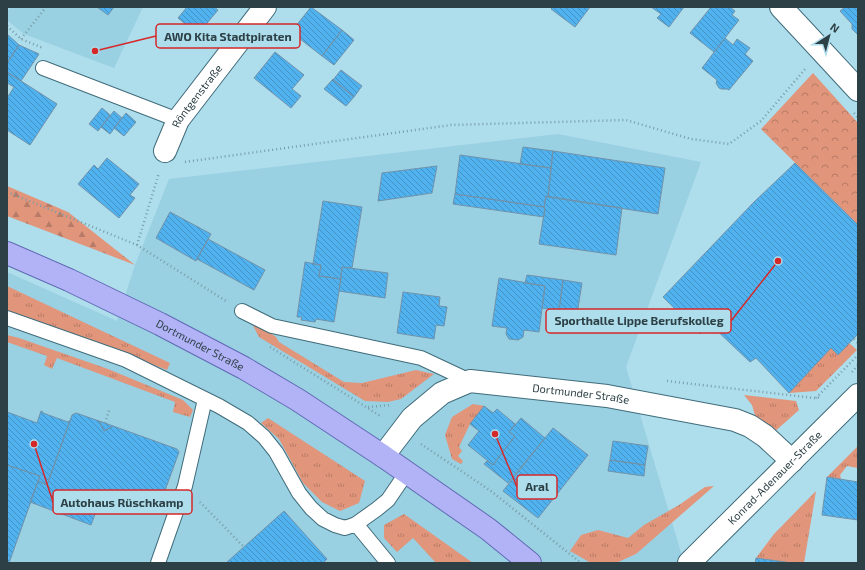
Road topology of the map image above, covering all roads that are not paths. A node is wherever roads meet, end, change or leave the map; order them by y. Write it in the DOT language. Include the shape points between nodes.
graph roads {
  1 [pos="265,7"];
  2 [pos="781,7"];
  3 [pos="43,68"];
  4 [pos="858,90"];
  5 [pos="178,120"];
  6 [pos="165,151"];
  7 [pos="7,253"];
  8 [pos="242,311"];
  9 [pos="7,318"];
  10 [pos="470,381"];
  11 [pos="858,395"];
  12 [pos="205,399"];
  13 [pos="383,456"];
  14 [pos="792,461"];
  15 [pos="407,472"];
  16 [pos="356,524"];
  17 [pos="691,562"];
  18 [pos="158,563"];
  19 [pos="388,563"];
  20 [pos="530,563"];
  1 -- 5 [label="street, Röntgenstraße"];
  2 -- 4 [label="street"];
  3 -- 5 [label="lane"];
  5 -- 6 [label="street, Röntgenstraße"];
  7 -- 13 [label="main road, Dortmunder Straße" via="146,317 244,368"];
  8 -- 10 [label="lane" via="272,326 421,358"];
  9 -- 12 [label="lane" via="126,360"];
  10 -- 13 [label="street, Dortmunder Straße" via="442,393 412,418"];
  10 -- 14 [label="street, Dortmunder Straße" via="607,396 735,420 764,436"];
  11 -- 14 [label="street, Konrad-Adenauer-Straße"];
  12 -- 16 [label="lane" via="248,423 264,437 276,452 299,493 323,519 345,528"];
  12 -- 18 [label="lane" via="184,486"];
  13 -- 15 [label="main road, Dortmunder Straße"];
  14 -- 17 [label="street, Konrad-Adenauer-Straße"];
  15 -- 16 [label="lane" via="388,500"];
  15 -- 20 [label="main road, Dortmunder Straße" via="488,529"];
  16 -- 19 [label="lane"];
}
